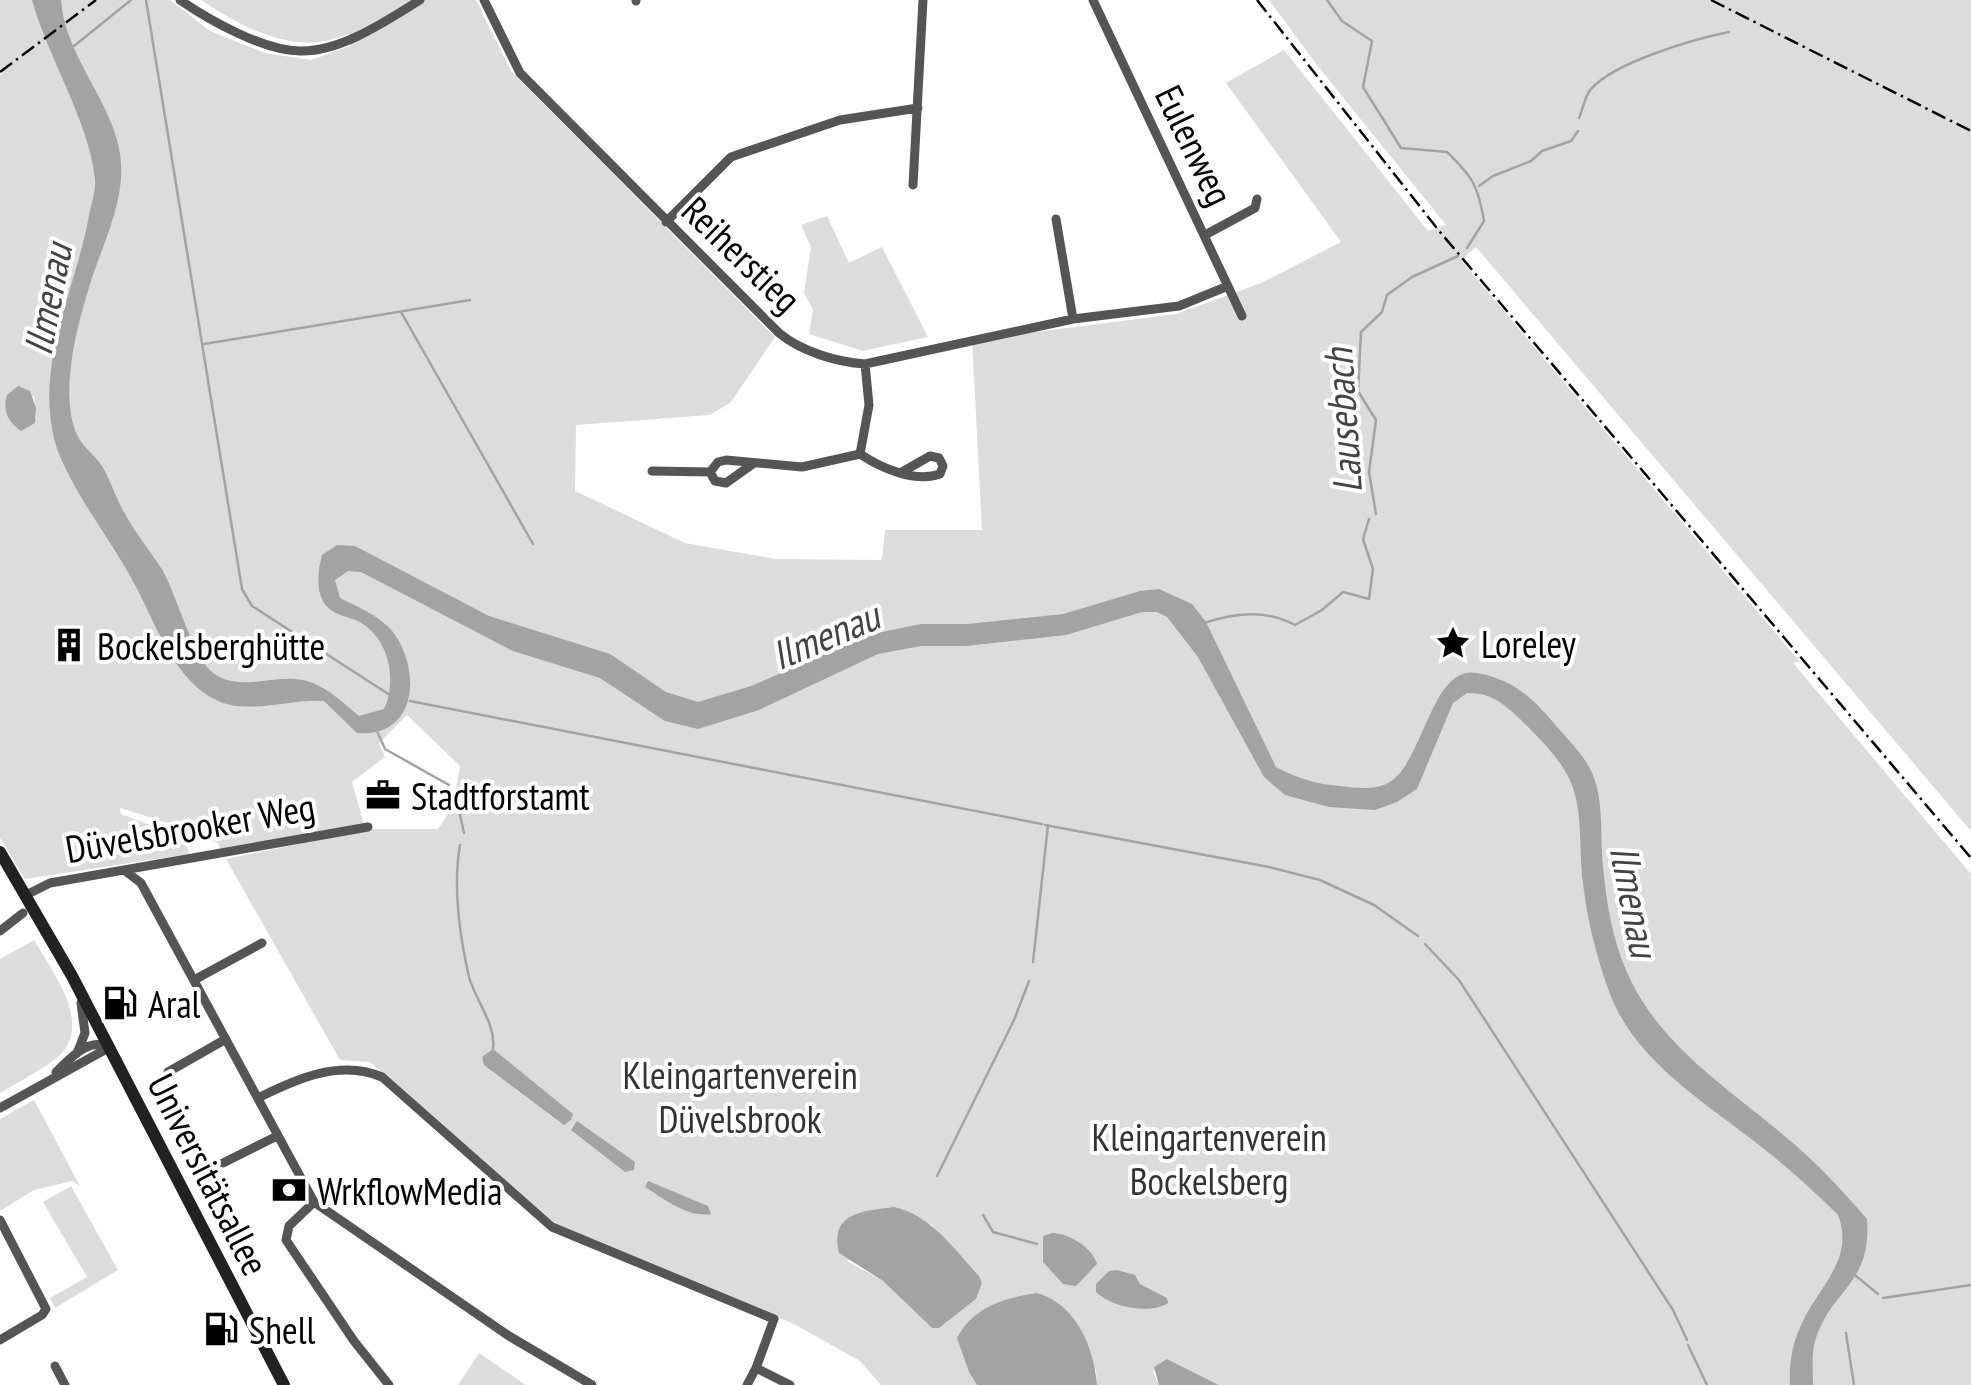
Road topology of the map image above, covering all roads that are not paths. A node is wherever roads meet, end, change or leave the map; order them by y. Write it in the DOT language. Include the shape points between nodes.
graph roads {
  1 [pos="180,0"];
  2 [pos="420,0"];
  3 [pos="484,0"];
  4 [pos="923,0"];
  5 [pos="1092,0"];
  6 [pos="918,108"];
  7 [pos="913,185"];
  8 [pos="1257,199"];
  9 [pos="1056,219"];
  10 [pos="666,222"];
  11 [pos="1205,235"];
  12 [pos="1228,286"];
  13 [pos="1242,316"];
  14 [pos="1073,319"];
  15 [pos="866,364"];
  16 [pos="860,454"];
  17 [pos="754,463"];
  18 [pos="652,471"];
  19 [pos="710,472"];
  20 [pos="902,472"];
  21 [pos="368,827"];
  22 [pos="0,852"];
  23 [pos="124,870"];
  24 [pos="26,896"];
  25 [pos="23,913"];
  26 [pos="0,931"];
  27 [pos="262,943"];
  28 [pos="194,980"];
  29 [pos="79,990"];
  30 [pos="226,1039"];
  31 [pos="110,1048"];
  32 [pos="76,1054"];
  33 [pos="168,1072"];
  34 [pos="46,1080"];
  35 [pos="258,1098"];
  36 [pos="0,1108"];
  37 [pos="277,1136"];
  38 [pos="223,1163"];
  39 [pos="314,1202"];
  40 [pos="0,1220"];
  41 [pos="0,1340"];
  42 [pos="54,1366"];
  43 [pos="756,1368"];
  44 [pos="65,1385"];
  45 [pos="284,1385"];
  46 [pos="388,1385"];
  47 [pos="592,1385"];
  48 [pos="747,1385"];
  49 [pos="790,1385"];
  1 -- 2 [label="street" via="222,27 300,51 360,34"];
  3 -- 10 [label="street, Reiherstieg" via="520,74"];
  4 -- 6 [label="street"];
  5 -- 11 [label="street, Eulenweg"];
  6 -- 7 [label="street"];
  6 -- 10 [label="street" via="840,120 731,158"];
  8 -- 11 [label="street" via="1255,208"];
  9 -- 14 [label="street"];
  10 -- 15 [label="street, Reiherstieg" via="789,341"];
  11 -- 12 [label="street, Eulenweg"];
  12 -- 13 [label="street, Eulenweg"];
  12 -- 14 [label="street, Reiherstieg" via="1179,306"];
  14 -- 15 [label="street, Reiherstieg"];
  15 -- 16 [label="street" via="869,405"];
  16 -- 17 [label="street" via="802,466"];
  16 -- 20 [label="street"];
  17 -- 19 [label="street" via="726,460"];
  17 -- 19 [label="street" via="726,483"];
  18 -- 19 [label="street"];
  21 -- 23 [label="street, Düvelsbrooker Weg"];
  22 -- 24 [label="main road, Universitätsallee"];
  23 -- 24 [label="street, Düvelsbrooker Weg" via="50,883"];
  23 -- 28 [label="street" via="141,883"];
  24 -- 29 [label="main road, Universitätsallee"];
  25 -- 26 [label="street"];
  27 -- 28 [label="street"];
  28 -- 30 [label="street"];
  29 -- 31 [label="main road, Universitätsallee"];
  29 -- 32 [label="street, Universitätsallee" via="84,1032"];
  30 -- 33 [label="street"];
  30 -- 35 [label="street"];
  31 -- 32 [label="street" via="95,1043"];
  31 -- 34 [label="street"];
  31 -- 45 [label="main road, Universitätsallee"];
  32 -- 34 [label="street"];
  34 -- 36 [label="street"];
  35 -- 37 [label="street"];
  35 -- 43 [label="street" via="310,1076 364,1070 392,1086 562,1233 774,1318"];
  37 -- 38 [label="street"];
  37 -- 39 [label="street"];
  39 -- 46 [label="street" via="288,1226 286,1240"];
  39 -- 47 [label="street"];
  40 -- 41 [label="street" via="46,1308"];
  42 -- 44 [label="street"];
  43 -- 48 [label="street"];
  43 -- 49 [label="street"];
}
